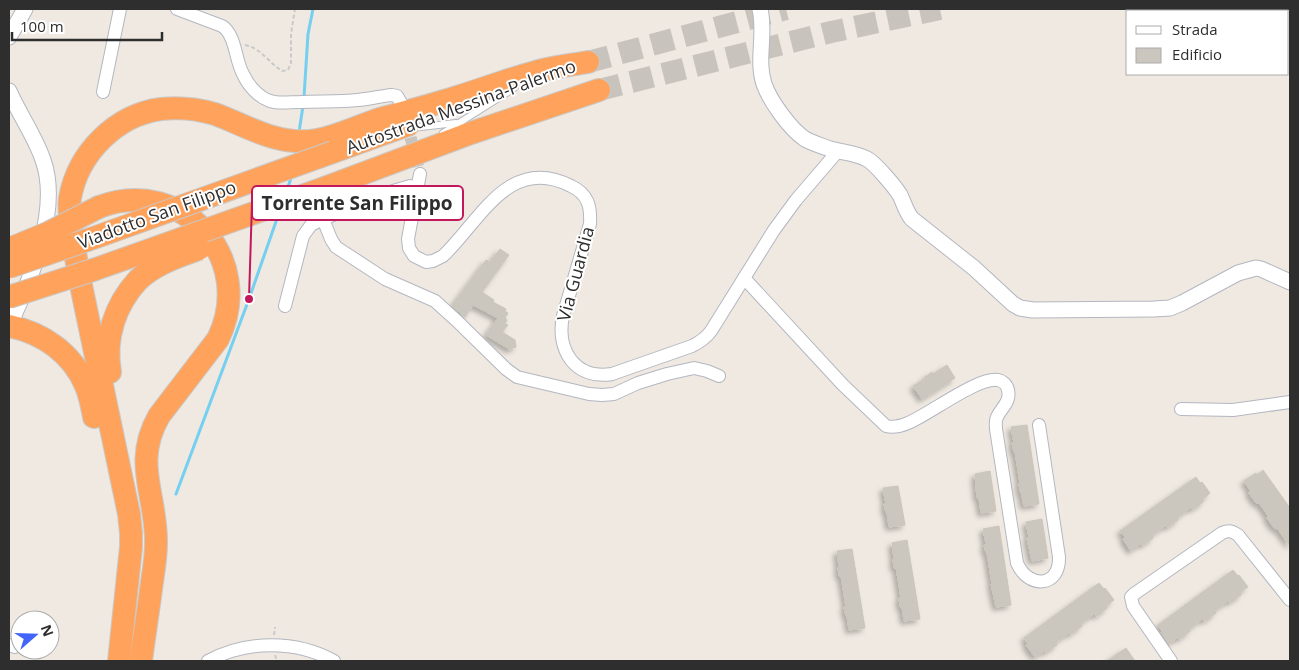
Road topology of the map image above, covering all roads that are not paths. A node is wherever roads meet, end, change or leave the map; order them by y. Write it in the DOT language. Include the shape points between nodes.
graph roads {
  1 [pos="25,9"];
  2 [pos="120,9"];
  3 [pos="177,9"];
  4 [pos="760,9"];
  5 [pos="9,37"];
  6 [pos="514,88"];
  7 [pos="598,90"];
  8 [pos="9,91"];
  9 [pos="103,92"];
  10 [pos="569,100"];
  11 [pos="401,103"];
  12 [pos="522,115"];
  13 [pos="486,120"];
  14 [pos="477,121"];
  15 [pos="459,123"];
  16 [pos="396,130"];
  17 [pos="328,146"];
  18 [pos="838,151"];
  19 [pos="404,158"];
  20 [pos="420,174"];
  21 [pos="418,188"];
  22 [pos="325,203"];
  23 [pos="9,249"];
  24 [pos="9,267"];
  25 [pos="744,278"];
  26 [pos="1290,282"];
  27 [pos="9,297"];
  28 [pos="285,306"];
  29 [pos="14,328"];
  30 [pos="698,343"];
  31 [pos="694,368"];
  32 [pos="720,376"];
  33 [pos="1290,402"];
  34 [pos="1181,409"];
  35 [pos="1039,425"];
  36 [pos="1290,600"];
  37 [pos="108,661"];
  38 [pos="119,661"];
  39 [pos="130,661"];
  40 [pos="141,661"];
  41 [pos="208,661"];
  42 [pos="334,661"];
  43 [pos="1171,661"];
  1 -- 5 [label="street"];
  2 -- 9 [label="street"];
  3 -- 11 [label="street" via="222,26 229,32 240,69 251,87 266,99 279,102 327,101 392,95"];
  4 -- 18 [label="street" via="760,70 769,96 780,114 799,134"];
  6 -- 15 [label="lane"];
  6 -- 16 [label="highway, Autostrada Messina-Palermo"];
  6 -- 17 [label="highway, Autostrada Messina-Palermo" via="588,62 537,71 367,123"];
  7 -- 10 [label="highway, Autostrada Messina-Palermo"];
  8 -- 29 [label="street" via="41,152 47,171 48,192 45,225 34,269"];
  10 -- 12 [label="highway, Autostrada Messina-Palermo"];
  10 -- 22 [label="highway" via="521,125"];
  12 -- 13 [label="lane"];
  12 -- 19 [label="highway, Autostrada Messina-Palermo"];
  14 -- 15 [label="lane"];
  15 -- 16 [label="lane"];
  15 -- 19 [label="lane"];
  16 -- 17 [label="highway, Autostrada Messina-Palermo"];
  17 -- 24 [label="highway, Viadotto San Filippo, bridge" via="82,242"];
  17 -- 38 [label="highway" via="264,135 204,111 157,110 134,117 113,129 79,168 69,205 76,261 131,532"];
  18 -- 25 [label="street, Via Guardia" via="796,200"];
  18 -- 26 [label="street" via="861,156 871,162 895,188 912,219 1020,308 1162,309 1182,303 1244,270 1256,268"];
  19 -- 22 [label="highway, Autostrada Messina-Palermo"];
  20 -- 21 [label="street, Via Guardia"];
  21 -- 22 [label="street" via="410,186"];
  21 -- 30 [label="street, Via Guardia" via="408,244 414,256 430,262 448,251 480,214 517,182 530,178 551,179 584,195 589,204 590,224 561,332 566,354 586,372 612,374"];
  22 -- 27 [label="highway, Viadotto San Filippo, bridge"];
  22 -- 28 [label="street" via="303,236"];
  22 -- 31 [label="street" via="331,239 336,247 385,279 435,301 517,376 602,396"];
  22 -- 39 [label="highway, bridge" via="152,269 127,293 118,310 108,349 142,532"];
  23 -- 40 [label="highway, bridge" via="99,207 119,201 143,200 170,207 189,217 205,231 225,266 229,302 222,330 213,347 159,416 147,446 146,468 156,542"];
  25 -- 30 [label="street, Via Guardia" via="712,331"];
  25 -- 35 [label="street" via="843,385 886,426 909,423 983,383 997,380 1005,384 1008,400 997,417 996,429 1017,563 1024,575 1041,581 1053,577 1059,557"];
  29 -- 37 [label="highway" via="39,336 57,347 78,370 90,398 118,546"];
  30 -- 31 [label="street"];
  31 -- 32 [label="street"];
  33 -- 34 [label="street" via="1233,410"];
  36 -- 43 [label="street" via="1238,535 1228,531 1222,533 1131,597 1133,606"];
  41 -- 42 [label="street" via="231,651 265,645 308,650"];
}
